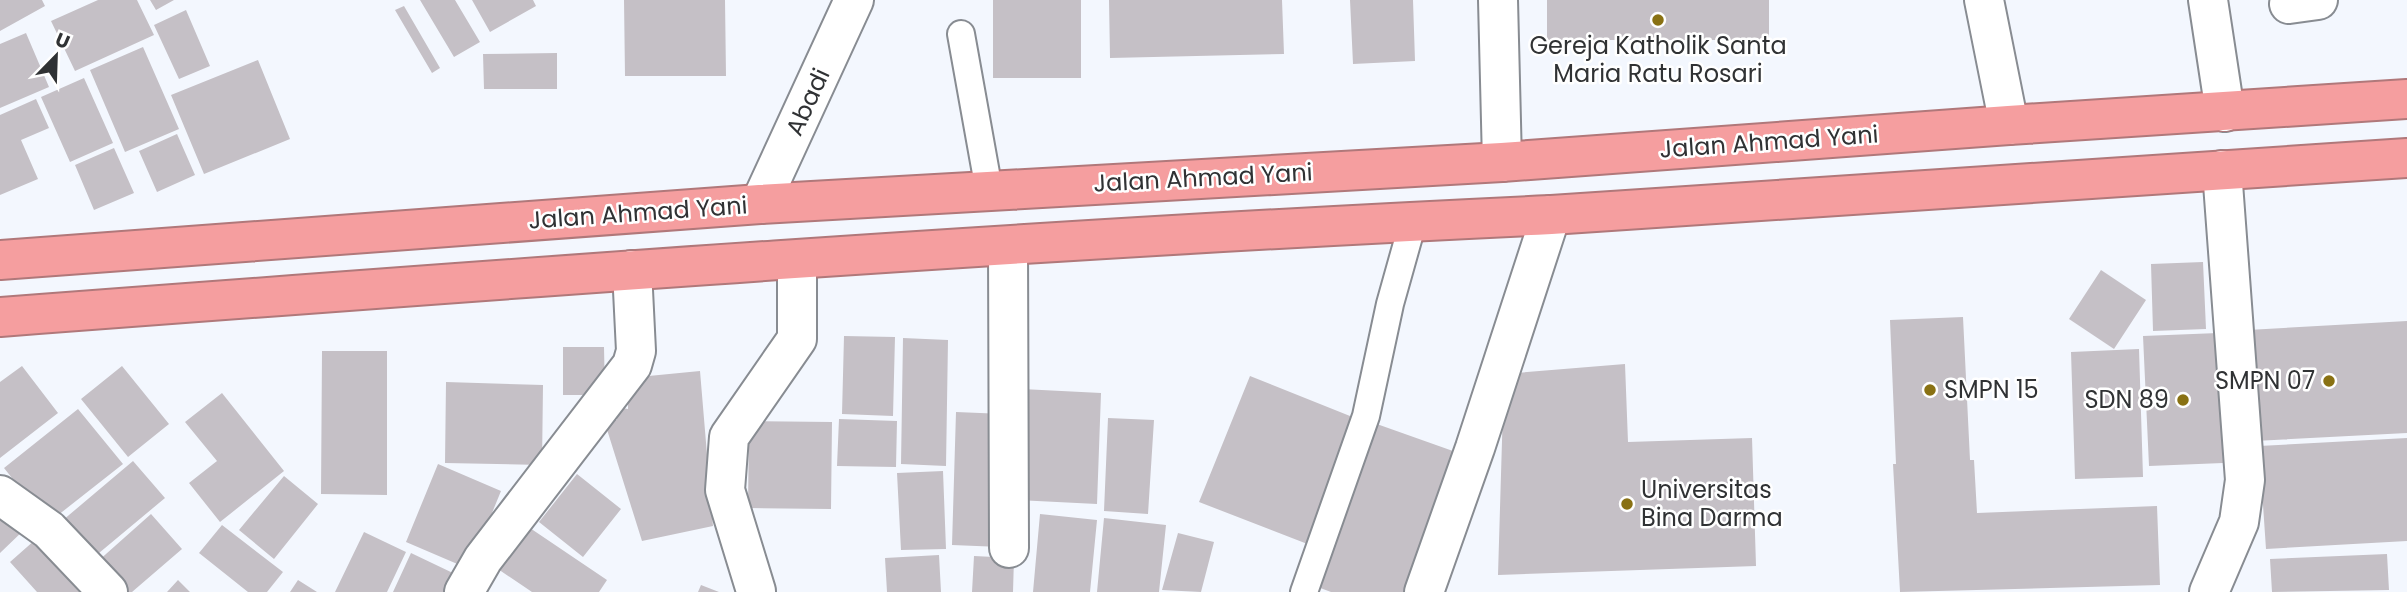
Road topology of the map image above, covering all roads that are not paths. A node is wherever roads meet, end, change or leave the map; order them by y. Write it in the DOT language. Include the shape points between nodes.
graph roads {
  1 [pos="854,0"];
  2 [pos="1498,0"];
  3 [pos="1984,0"];
  4 [pos="2208,0"];
  5 [pos="961,34"];
  6 [pos="2407,99"];
  7 [pos="2225,112"];
  8 [pos="2009,125"];
  9 [pos="2407,159"];
  10 [pos="1502,162"];
  11 [pos="2222,170"];
  12 [pos="989,190"];
  13 [pos="760,204"];
  14 [pos="1551,215"];
  15 [pos="1413,222"];
  16 [pos="1008,247"];
  17 [pos="0,260"];
  18 [pos="797,260"];
  19 [pos="632,270"];
  20 [pos="0,317"];
  21 [pos="0,495"];
  22 [pos="1009,548"];
  23 [pos="756,591"];
  24 [pos="108,592"];
  25 [pos="464,592"];
  26 [pos="1304,592"];
  27 [pos="1424,592"];
  28 [pos="2209,592"];
  1 -- 13 [label="street, Abadi"];
  2 -- 10 [label="street"];
  3 -- 8 [label="street"];
  4 -- 7 [label="street"];
  5 -- 12 [label="lane"];
  6 -- 7 [label="highway, Jalan Ahmad Yani"];
  7 -- 8 [label="highway, Jalan Ahmad Yani"];
  8 -- 10 [label="highway, Jalan Ahmad Yani"];
  9 -- 11 [label="highway"];
  10 -- 12 [label="highway, Jalan Ahmad Yani"];
  11 -- 14 [label="highway"];
  11 -- 28 [label="street" via="2245,480 2239,522"];
  12 -- 13 [label="highway, Jalan Ahmad Yani"];
  13 -- 17 [label="highway, Jalan Ahmad Yani"];
  14 -- 15 [label="highway"];
  14 -- 27 [label="street"];
  15 -- 16 [label="highway"];
  15 -- 26 [label="lane" via="1366,416"];
  16 -- 18 [label="highway"];
  16 -- 22 [label="street"];
  18 -- 19 [label="highway"];
  18 -- 23 [label="street" via="797,339 729,437 726,490"];
  19 -- 20 [label="highway"];
  19 -- 25 [label="street" via="636,351 632,365 483,559"];
  21 -- 24 [label="street" via="49,530"];
}
